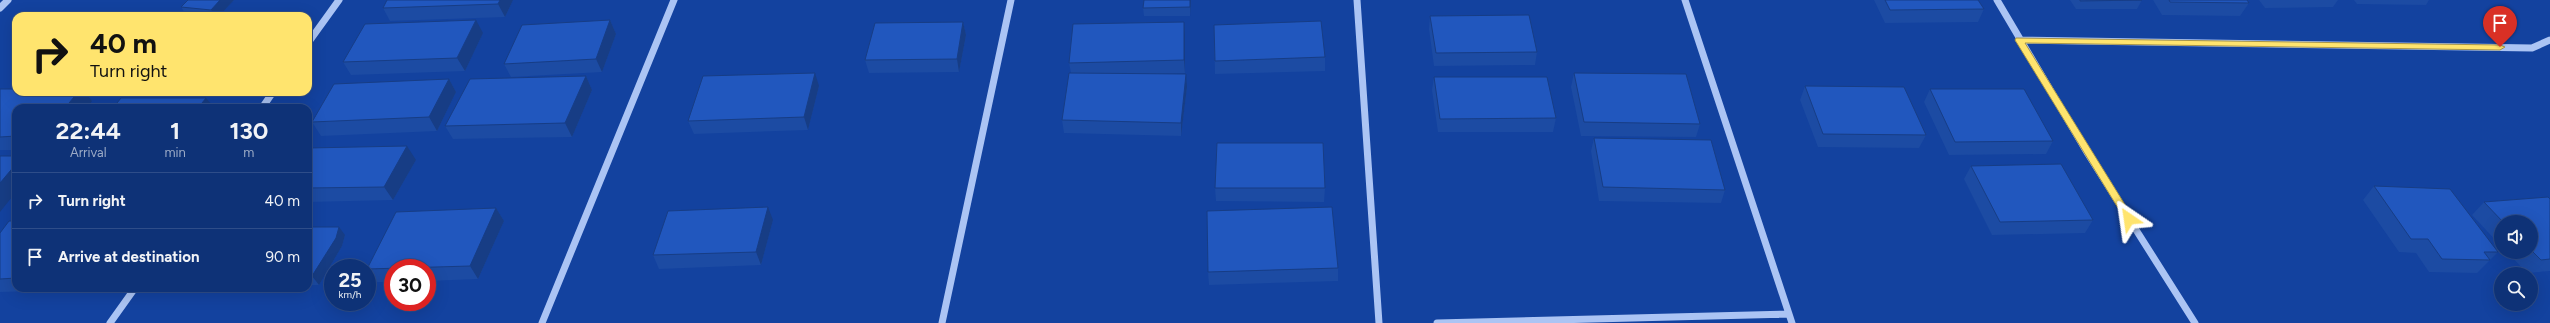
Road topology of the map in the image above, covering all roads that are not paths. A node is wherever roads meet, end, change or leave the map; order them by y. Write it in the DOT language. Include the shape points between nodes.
graph roads {
  1 [pos="8,0"];
  2 [pos="339,0"];
  3 [pos="674,0"];
  4 [pos="1011,0"];
  5 [pos="1357,0"];
  6 [pos="1685,0"];
  7 [pos="1997,0"];
  8 [pos="0,8"];
  9 [pos="312,37"];
  10 [pos="2019,40"];
  11 [pos="2550,40"];
  12 [pos="132,292"];
  13 [pos="1789,314"];
  14 [pos="110,323"];
  15 [pos="542,323"];
  16 [pos="942,323"];
  17 [pos="1379,323"];
  18 [pos="1437,323"];
  19 [pos="1792,323"];
  20 [pos="2195,323"];
  1 -- 8 [label="street"];
  2 -- 9 [label="street"];
  3 -- 15 [label="street"];
  4 -- 16 [label="street"];
  5 -- 17 [label="street"];
  6 -- 13 [label="street"];
  7 -- 10 [label="street"];
  10 -- 11 [label="street" via="2532,48"];
  10 -- 20 [label="street"];
  12 -- 14 [label="street"];
  13 -- 18 [label="street"];
  13 -- 19 [label="street"];
}
